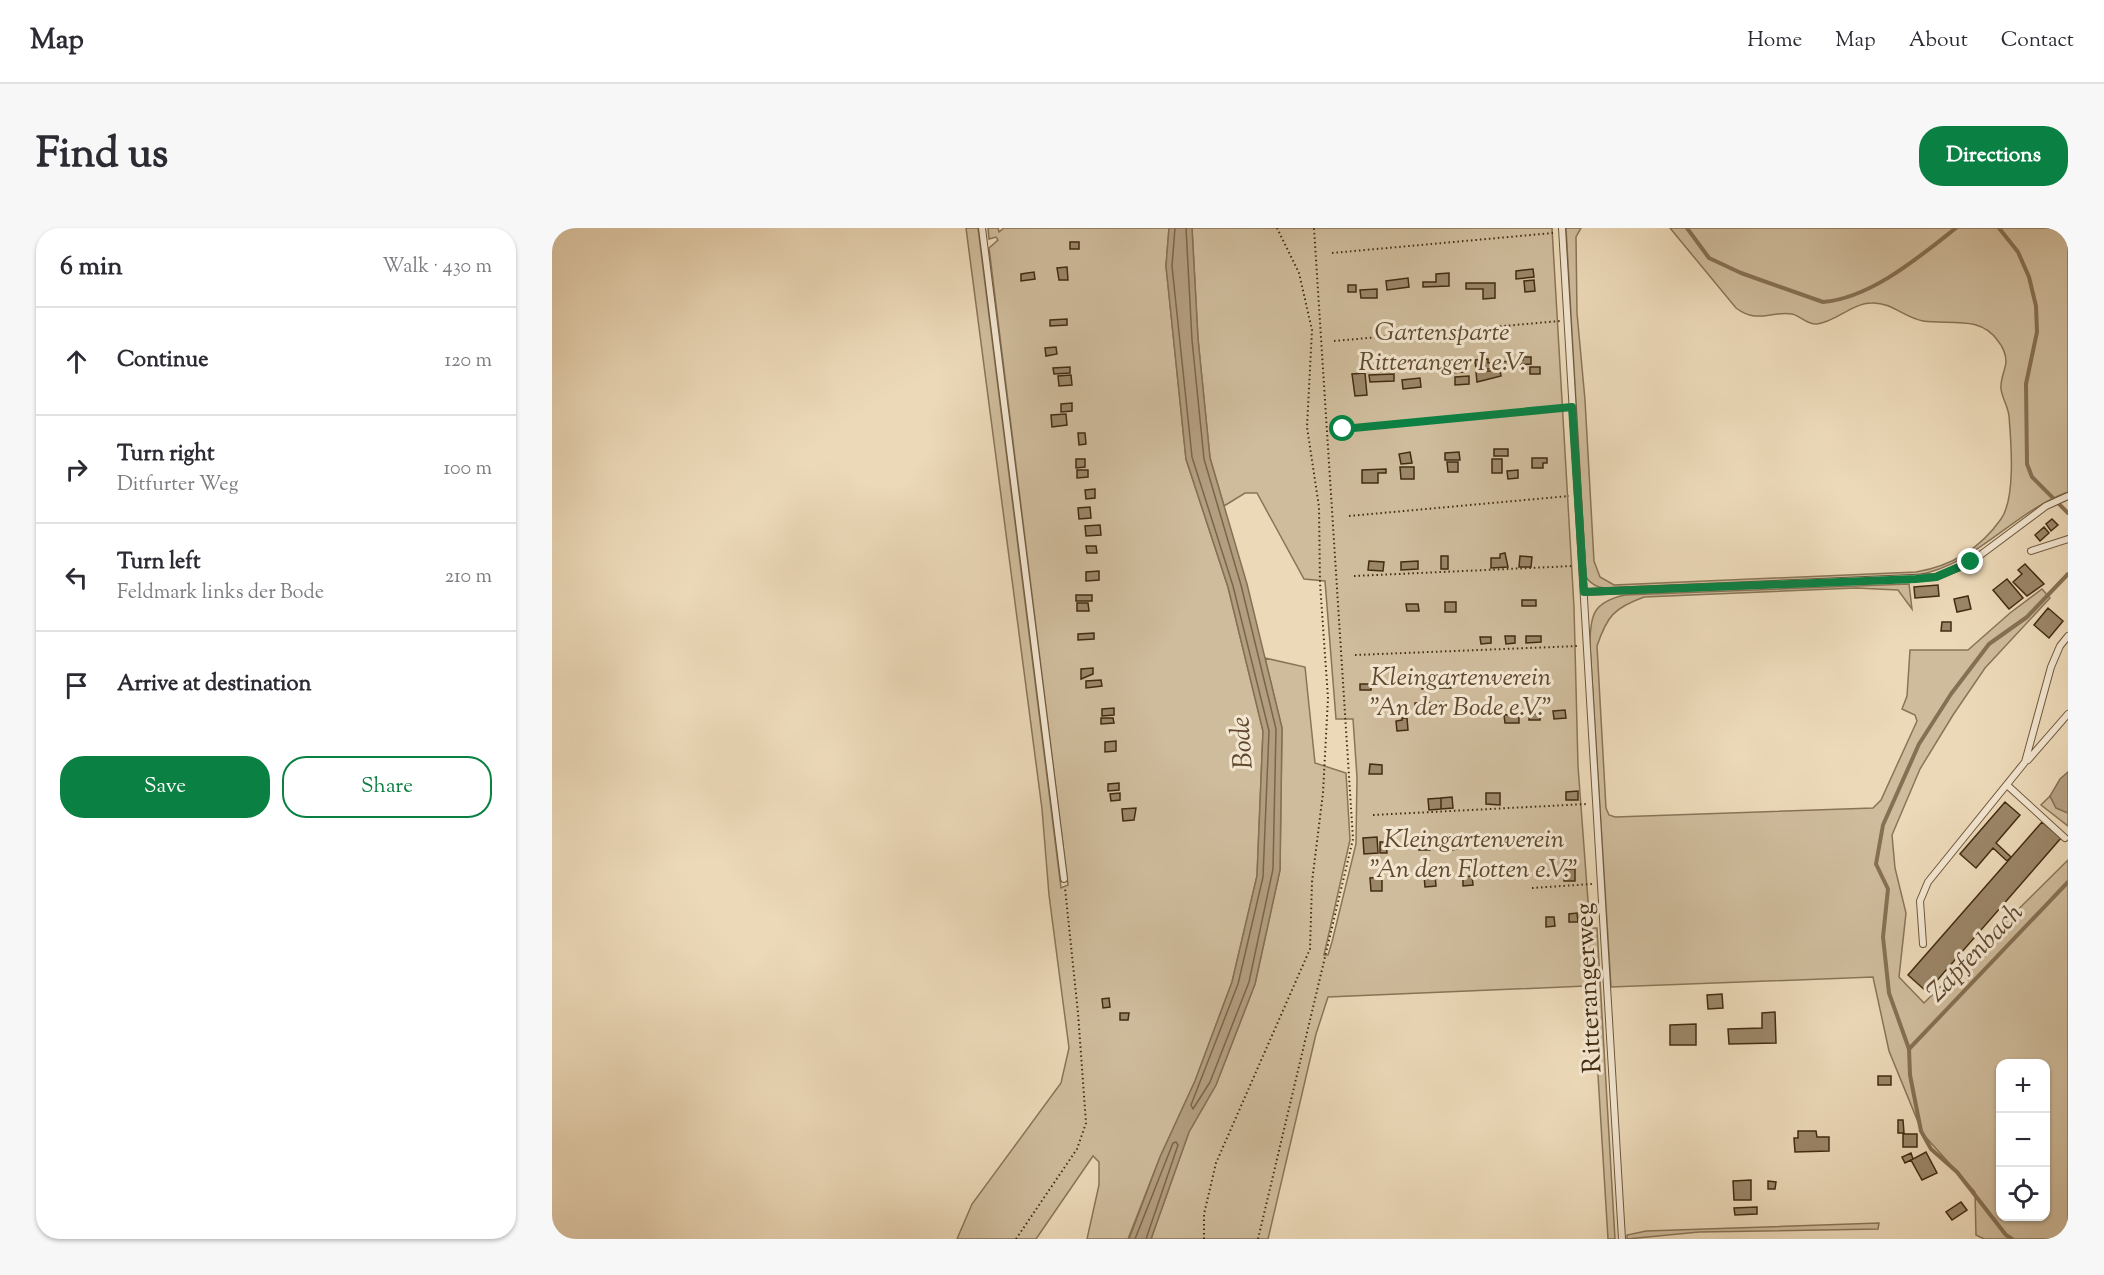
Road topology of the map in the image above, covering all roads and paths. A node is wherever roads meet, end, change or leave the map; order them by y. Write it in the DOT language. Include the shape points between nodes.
graph roads {
  1 [pos="982,228"];
  2 [pos="1277,228"];
  3 [pos="1314,228"];
  4 [pos="1562,230"];
  5 [pos="1332,253"];
  6 [pos="1566,321"];
  7 [pos="1334,341"];
  8 [pos="1572,407"];
  9 [pos="1343,429"];
  10 [pos="1578,495"];
  11 [pos="2065,497"];
  12 [pos="1349,516"];
  13 [pos="2068,539"];
  14 [pos="2031,551"];
  15 [pos="1582,565"];
  16 [pos="1354,576"];
  17 [pos="1584,592"];
  18 [pos="2068,636"];
  19 [pos="1587,645"];
  20 [pos="1355,655"];
  21 [pos="2068,714"];
  22 [pos="2025,762"];
  23 [pos="2007,785"];
  24 [pos="1596,804"];
  25 [pos="1373,815"];
  26 [pos="2065,838"];
  27 [pos="1064,879"];
  28 [pos="1601,883"];
  29 [pos="1533,888"];
  30 [pos="1923,944"];
  31 [pos="1016,1239"];
  32 [pos="1204,1239"];
  33 [pos="1258,1239"];
  34 [pos="1622,1239"];
  1 -- 27 [label="lane"];
  2 -- 32 [label="path" via="1299,273 1312,330 1307,427 1318,507 1328,698 1323,793 1312,882 1310,949 1216,1163 1204,1214"];
  3 -- 33 [label="path" via="1353,839"];
  4 -- 5 [label="path"];
  4 -- 6 [label="lane, Ritterangerweg"];
  6 -- 7 [label="path"];
  6 -- 8 [label="lane, Ritterangerweg"];
  8 -- 9 [label="path"];
  8 -- 10 [label="lane, Ritterangerweg"];
  10 -- 12 [label="path"];
  10 -- 15 [label="lane, Ritterangerweg"];
  11 -- 17 [label="lane" via="2046,506 1971,562 1936,577"];
  13 -- 14 [label="lane"];
  15 -- 16 [label="path"];
  15 -- 17 [label="lane, Ritterangerweg"];
  17 -- 19 [label="lane, Ritterangerweg"];
  18 -- 22 [label="lane" via="2051,667"];
  19 -- 20 [label="path"];
  19 -- 24 [label="lane, Ritterangerweg"];
  21 -- 22 [label="lane"];
  22 -- 23 [label="lane"];
  23 -- 26 [label="lane"];
  23 -- 30 [label="lane" via="1928,882 1920,902"];
  24 -- 25 [label="path"];
  24 -- 28 [label="lane, Ritterangerweg"];
  27 -- 31 [label="path" via="1086,1123 1077,1149"];
  28 -- 29 [label="path"];
  28 -- 34 [label="lane, Ritterangerweg"];
}
